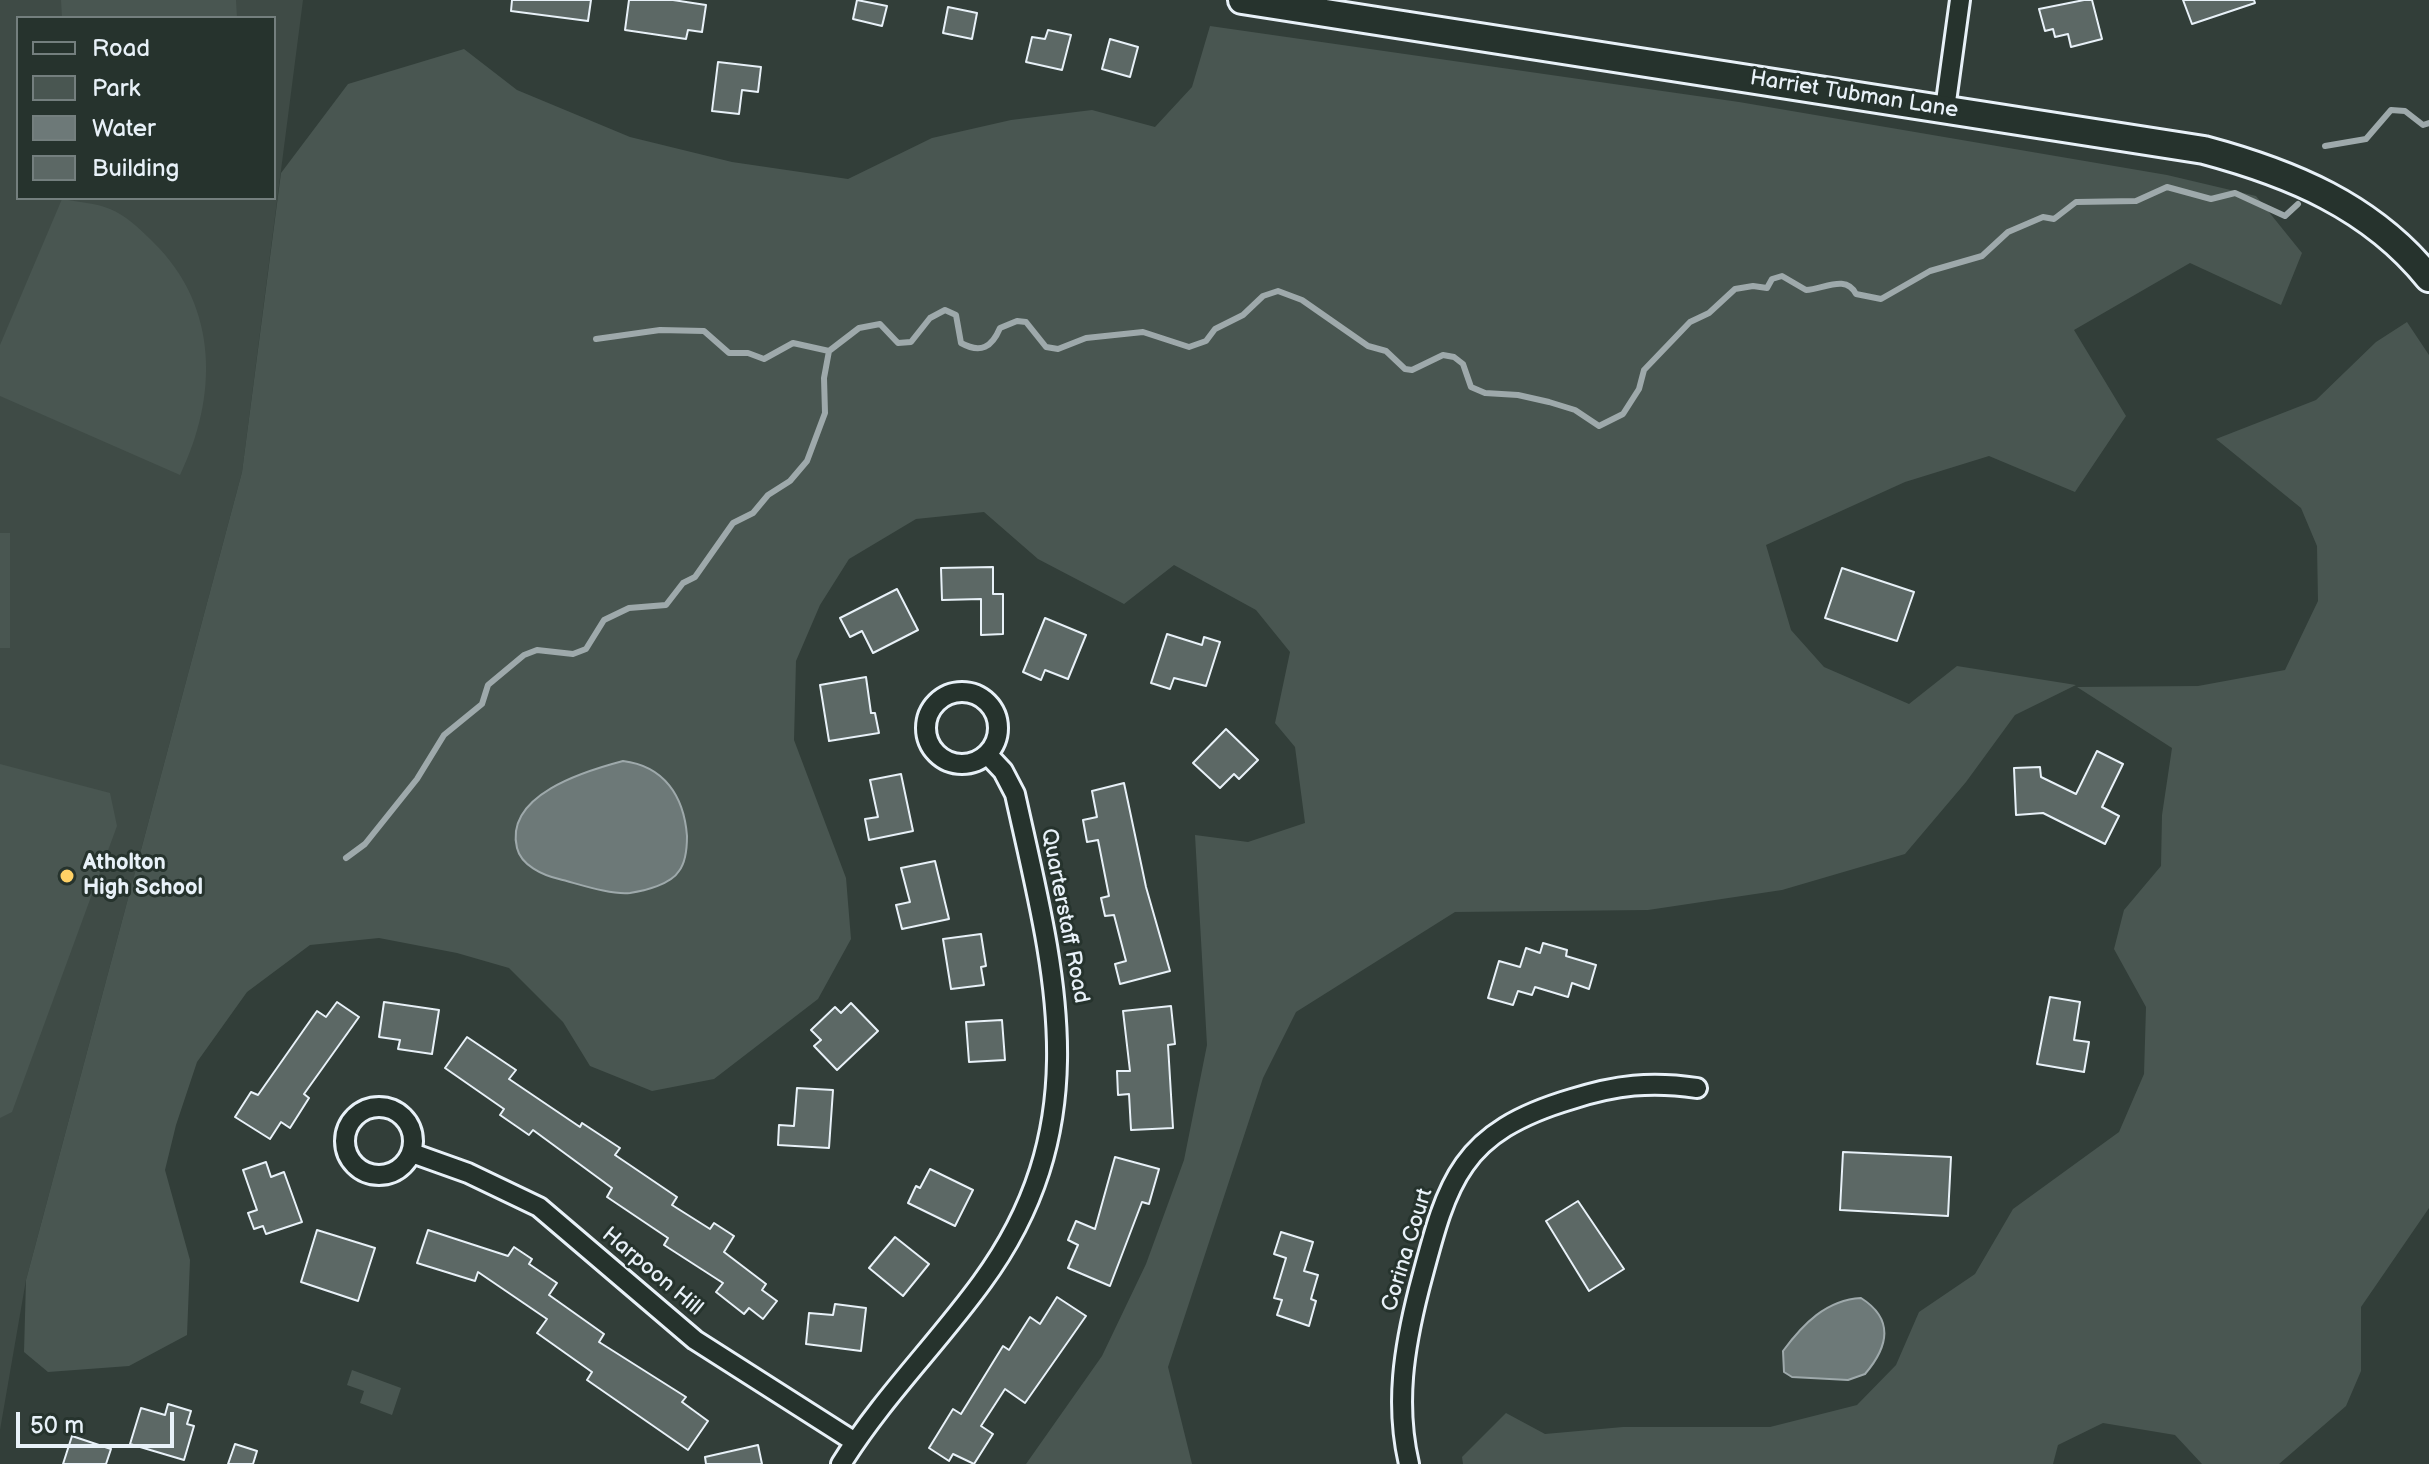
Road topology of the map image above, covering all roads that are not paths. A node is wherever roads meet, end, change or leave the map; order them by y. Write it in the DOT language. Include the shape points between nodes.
graph roads {
  1 [pos="1242,0"];
  2 [pos="1960,0"];
  3 [pos="1945,109"];
  4 [pos="2429,278"];
  5 [pos="987,754"];
  6 [pos="1697,1088"];
  7 [pos="412,1153"];
  8 [pos="855,1442"];
  9 [pos="841,1464"];
  10 [pos="1409,1464"];
  1 -- 3 [label="street, Harriet Tubman Lane"];
  2 -- 3 [label="street"];
  3 -- 4 [label="street, Harriet Tubman Lane" via="2131,136 2254,164 2331,196 2376,225"];
  5 -- 5 [label="street" via="998,735 998,722 982,697 955,692 934,704 925,728 932,750 957,764 970,764"];
  5 -- 8 [label="street, Quarterstaff Road" via="1015,794 1056,983 1059,1054 1049,1133 1036,1183 1006,1247"];
  6 -- 10 [label="street, Corina Court" via="1647,1082 1615,1086 1509,1122 1473,1152 1440,1219 1406,1341 1401,1408"];
  7 -- 8 [label="street, Harpoon Hill" via="539,1207 695,1340"];
  8 -- 9 [label="street, Quarterstaff Road"];
}
